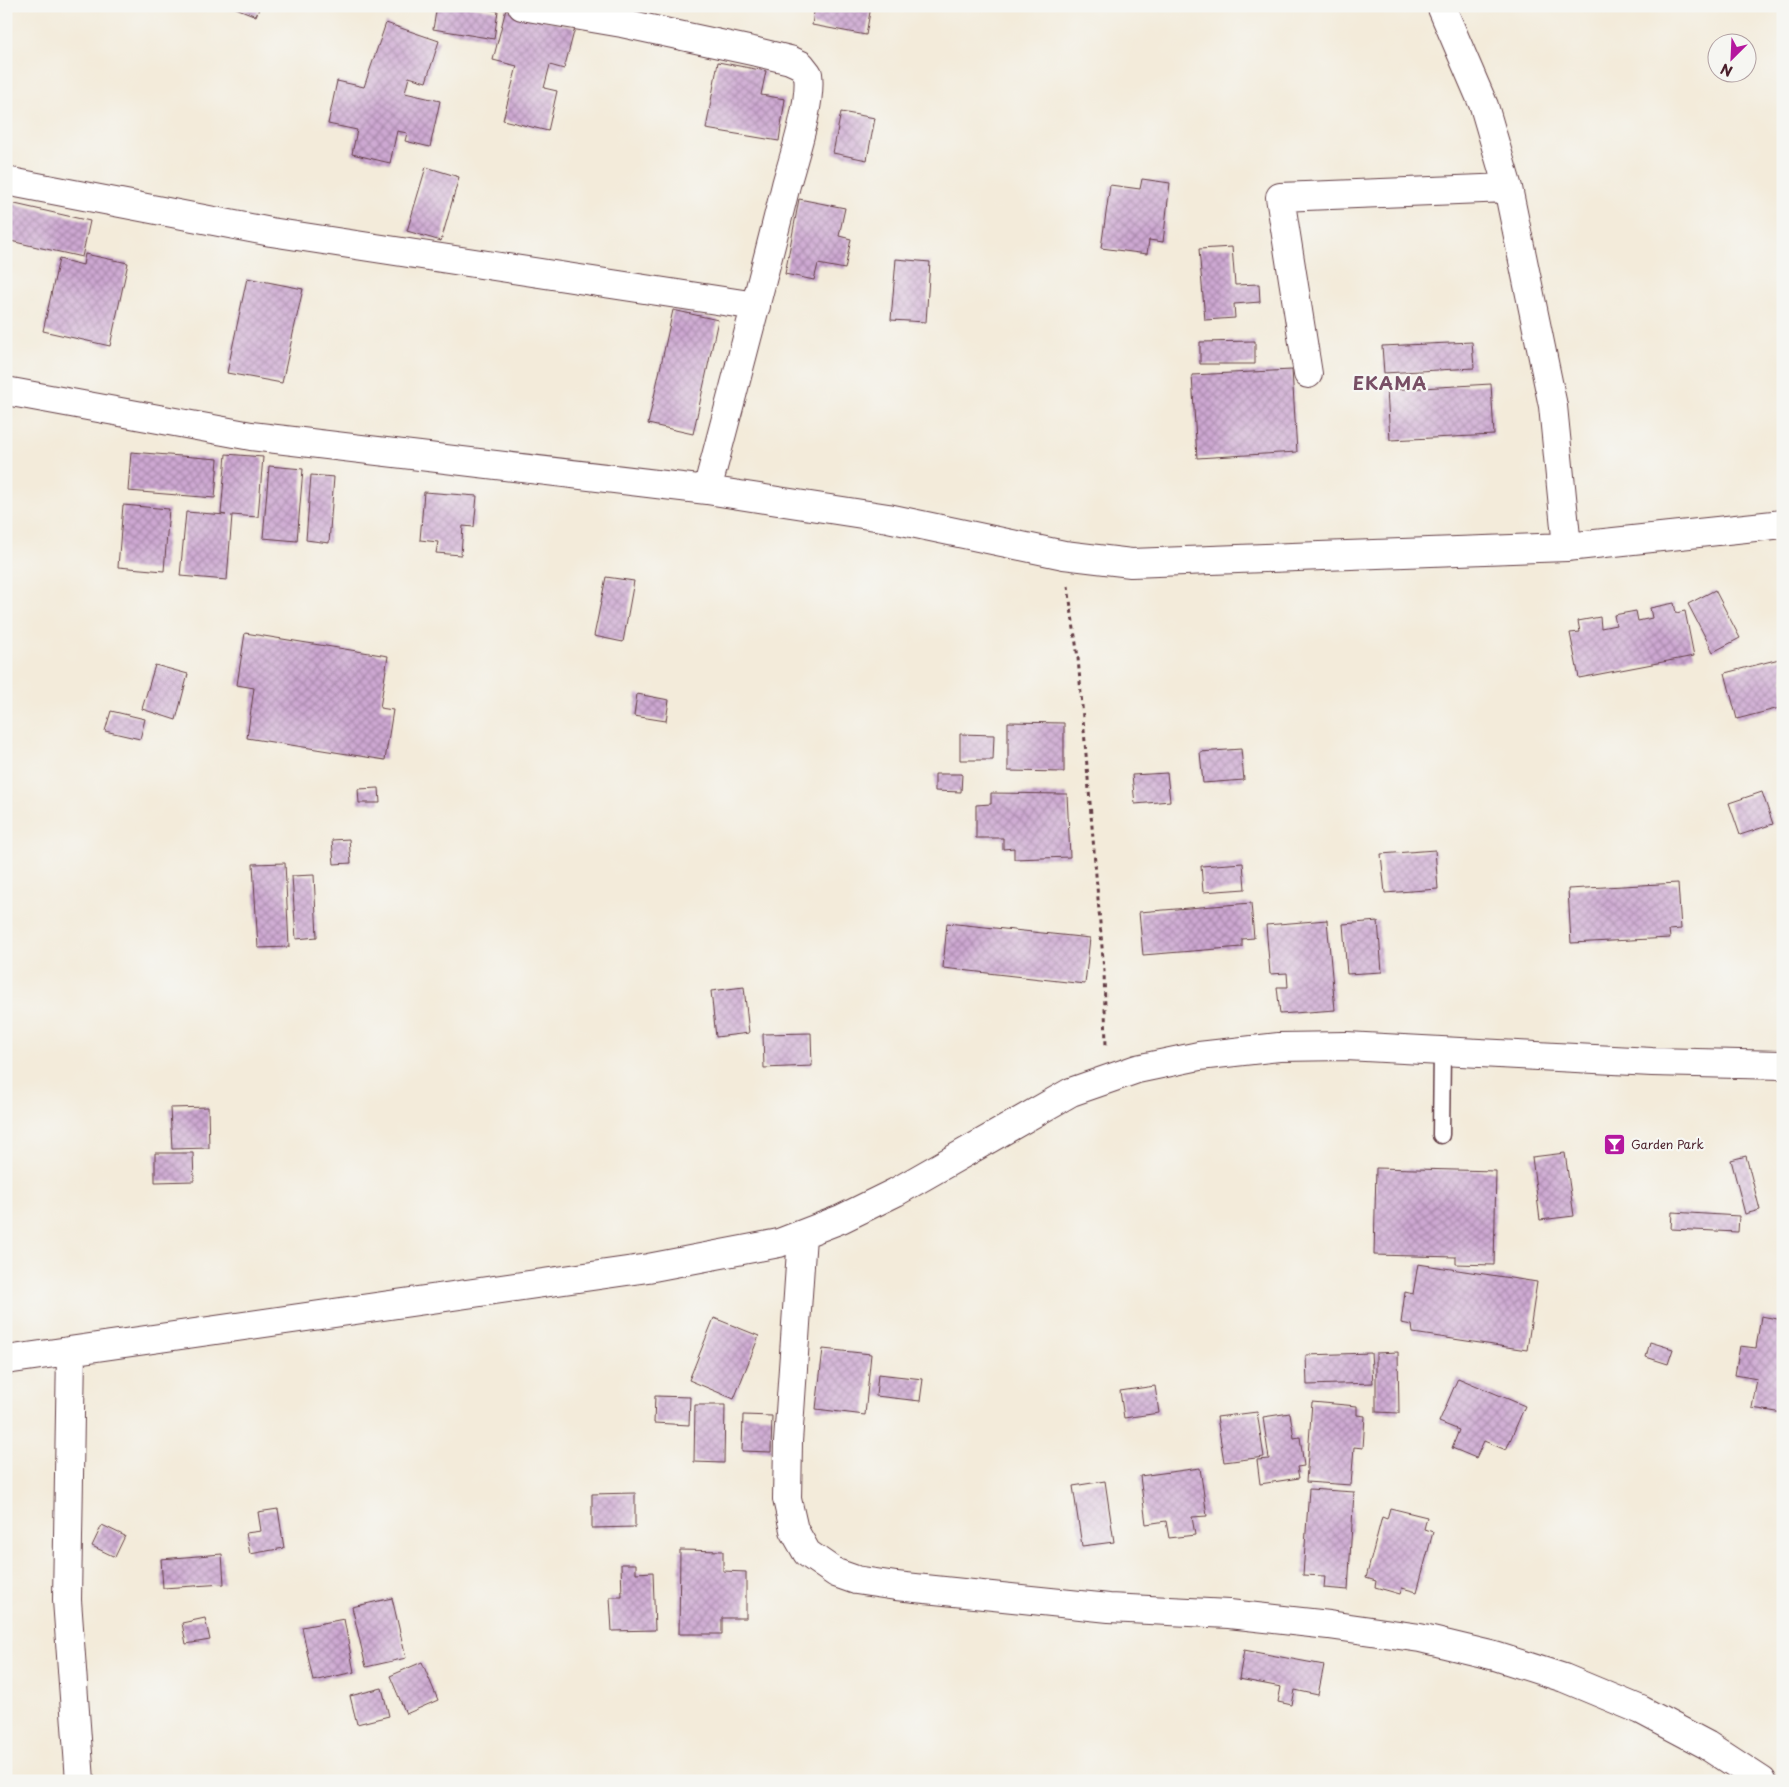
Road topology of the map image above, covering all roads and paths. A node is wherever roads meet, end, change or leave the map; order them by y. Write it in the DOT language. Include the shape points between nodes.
graph roads {
  1 [pos="522,6"];
  2 [pos="1441,6"];
  3 [pos="6,181"];
  4 [pos="1508,188"];
  5 [pos="756,306"];
  6 [pos="1308,374"];
  7 [pos="6,391"];
  8 [pos="707,490"];
  9 [pos="1783,524"];
  10 [pos="1567,547"];
  11 [pos="1064,555"];
  12 [pos="1442,1051"];
  13 [pos="1783,1065"];
  14 [pos="1107,1079"];
  15 [pos="1441,1135"];
  16 [pos="802,1236"];
  17 [pos="71,1351"];
  18 [pos="6,1360"];
  19 [pos="80,1781"];
  20 [pos="1762,1781"];
  1 -- 5 [label="street" via="622,23 757,52 790,60 804,69 809,81 806,101"];
  2 -- 4 [label="street" via="1484,106"];
  3 -- 5 [label="street" via="271,232"];
  4 -- 6 [label="street" via="1280,197"];
  4 -- 10 [label="street" via="1553,406"];
  5 -- 8 [label="street"];
  7 -- 8 [label="street" via="251,436"];
  8 -- 11 [label="street" via="888,518"];
  9 -- 10 [label="street"];
  10 -- 11 [label="street" via="1131,563"];
  11 -- 14 [label="path" via="1078,658 1104,972"];
  12 -- 13 [label="street"];
  12 -- 14 [label="street" via="1346,1046 1279,1047 1199,1056"];
  12 -- 15 [label="lane"];
  14 -- 16 [label="street" via="1071,1092 896,1192"];
  16 -- 17 [label="street" via="731,1254 648,1268"];
  16 -- 20 [label="street" via="788,1442 788,1499 794,1530 807,1552 836,1573 856,1580 896,1586 1109,1608 1229,1614 1420,1638 1495,1656 1564,1678 1641,1710 1707,1745"];
  17 -- 18 [label="street"];
  17 -- 19 [label="street" via="67,1600"];
}
